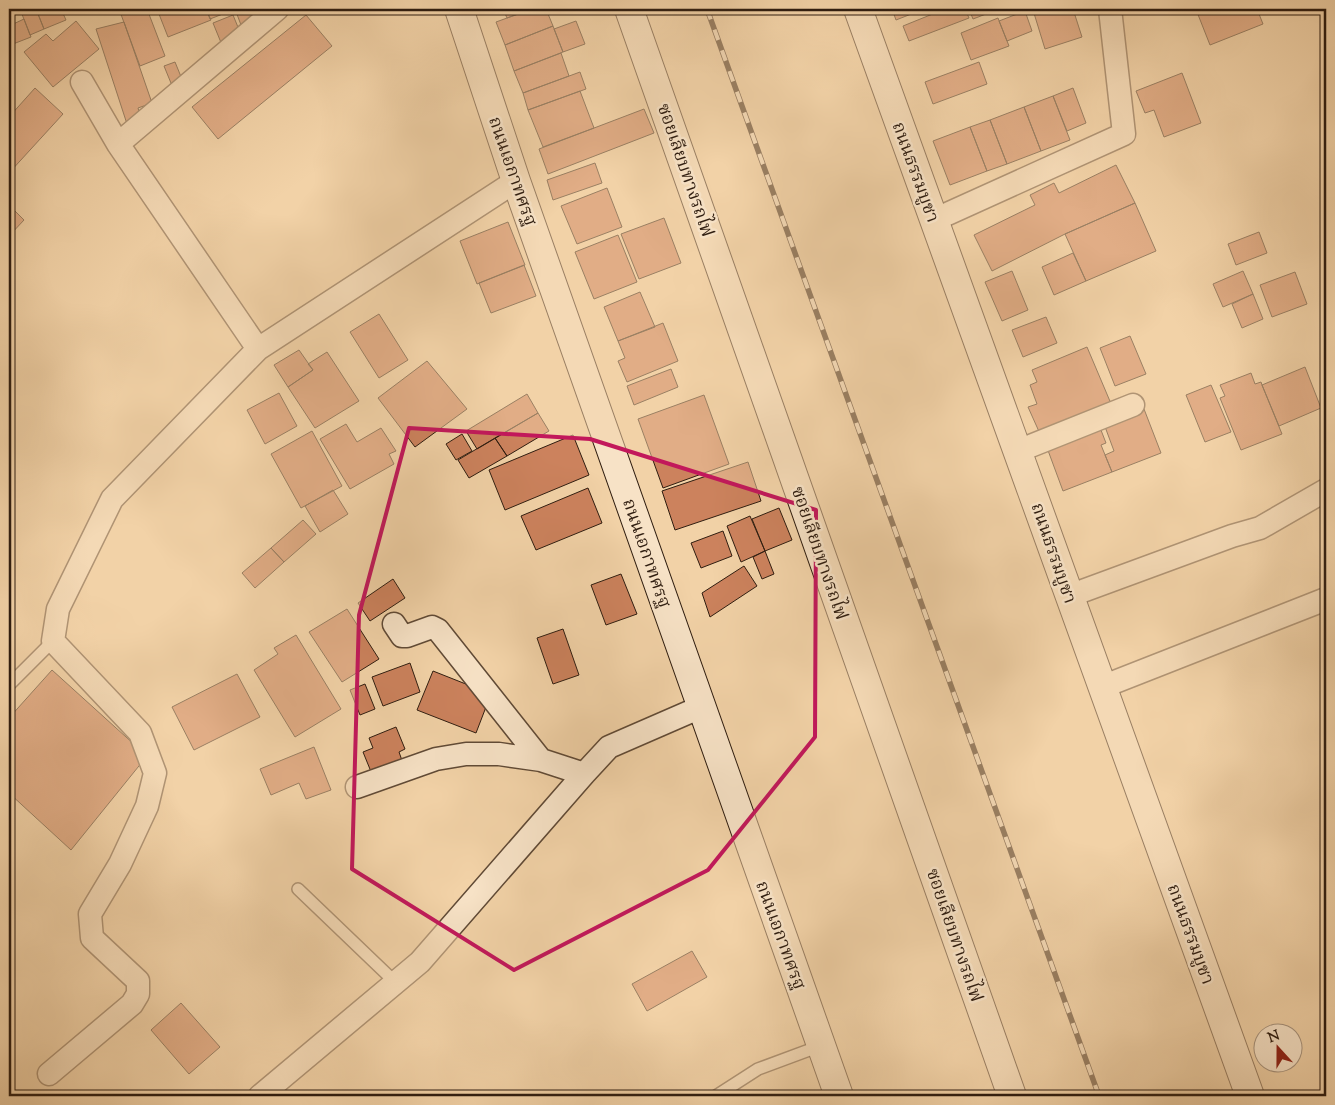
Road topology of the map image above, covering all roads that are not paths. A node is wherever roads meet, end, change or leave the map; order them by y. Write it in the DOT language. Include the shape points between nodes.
graph roads {
  1 [pos="277,9"];
  2 [pos="459,9"];
  3 [pos="629,9"];
  4 [pos="858,9"];
  5 [pos="1110,9"];
  6 [pos="82,82"];
  7 [pos="118,144"];
  8 [pos="516,181"];
  9 [pos="934,220"];
  10 [pos="258,349"];
  11 [pos="1133,405"];
  12 [pos="1018,450"];
  13 [pos="1326,490"];
  14 [pos="1069,596"];
  15 [pos="1326,599"];
  16 [pos="394,624"];
  17 [pos="53,641"];
  18 [pos="9,685"];
  19 [pos="1102,687"];
  20 [pos="701,707"];
  21 [pos="541,760"];
  22 [pos="584,774"];
  23 [pos="357,787"];
  24 [pos="298,889"];
  25 [pos="394,982"];
  26 [pos="820,1046"];
  27 [pos="49,1074"];
  28 [pos="260,1096"];
  29 [pos="716,1096"];
  30 [pos="839,1096"];
  31 [pos="1012,1096"];
  32 [pos="1250,1096"];
  1 -- 7 [label="street"];
  2 -- 8 [label="main road, ถนนเอกาทศรฐ"];
  3 -- 31 [label="main road, ซอยเลียบทางรถไฟ"];
  4 -- 9 [label="main road, ถนนธรรมบูชา"];
  5 -- 9 [label="street" via="1124,134"];
  6 -- 7 [label="street"];
  7 -- 10 [label="street"];
  8 -- 10 [label="street"];
  8 -- 20 [label="main road, ถนนเอกาทศรฐ"];
  9 -- 12 [label="main road, ถนนธรรมบูชา"];
  10 -- 17 [label="street" via="112,500 58,609"];
  11 -- 12 [label="street"];
  12 -- 14 [label="main road, ถนนธรรมบูชา"];
  13 -- 14 [label="street" via="1260,528"];
  14 -- 19 [label="main road, ถนนธรรมบูชา"];
  15 -- 19 [label="street"];
  16 -- 21 [label="street" via="402,636 432,627 438,630"];
  17 -- 18 [label="lane"];
  17 -- 27 [label="street" via="140,733 155,773 147,806 120,864 90,914 92,938 138,980 138,994 132,1004"];
  19 -- 32 [label="main road, ถนนธรรมบูชา"];
  20 -- 22 [label="street" via="609,747"];
  20 -- 26 [label="main road, ถนนเอกาทศรฐ"];
  21 -- 22 [label="street"];
  21 -- 23 [label="street" via="498,754 466,754 436,759"];
  22 -- 25 [label="street" via="420,962"];
  24 -- 25 [label="lane"];
  25 -- 28 [label="street"];
  26 -- 29 [label="lane" via="758,1069"];
  26 -- 30 [label="main road, ถนนเอกาทศรฐ"];
}
